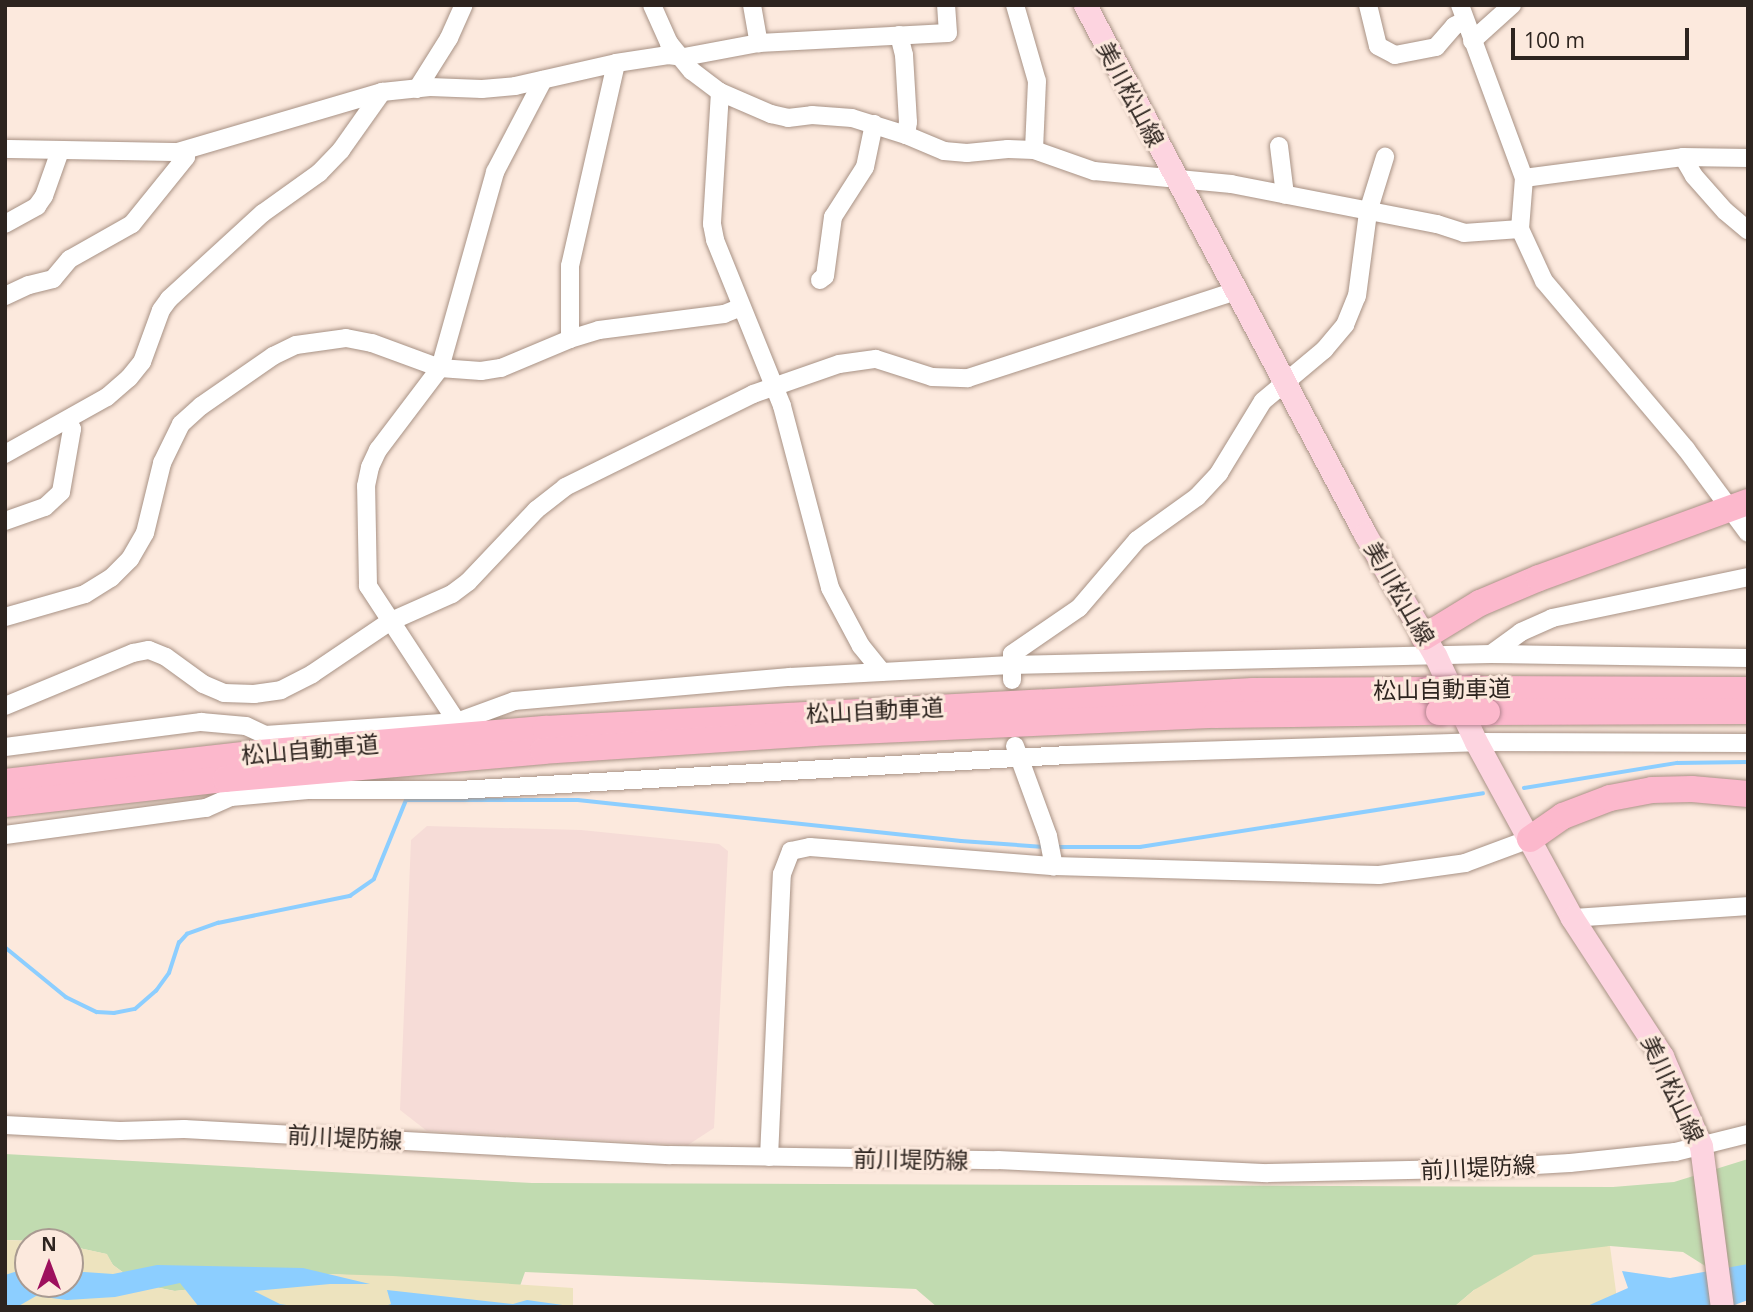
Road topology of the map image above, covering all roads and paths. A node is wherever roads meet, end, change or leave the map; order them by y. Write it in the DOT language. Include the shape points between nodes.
graph roads {
  1 [pos="464,5"];
  2 [pos="652,5"];
  3 [pos="752,5"];
  4 [pos="946,5"];
  5 [pos="1016,5"];
  6 [pos="1085,5"];
  7 [pos="1368,5"];
  8 [pos="1512,5"];
  9 [pos="1462,13"];
  10 [pos="899,35"];
  11 [pos="1472,41"];
  12 [pos="759,43"];
  13 [pos="677,56"];
  14 [pos="616,63"];
  15 [pos="543,80"];
  16 [pos="417,89"];
  17 [pos="382,92"];
  18 [pos="720,92"];
  19 [pos="874,124"];
  20 [pos="906,135"];
  21 [pos="1279,146"];
  22 [pos="5,149"];
  23 [pos="186,150"];
  24 [pos="1034,150"];
  25 [pos="60,151"];
  26 [pos="1385,157"];
  27 [pos="1683,157"];
  28 [pos="1748,158"];
  29 [pos="1524,178"];
  30 [pos="1177,181"];
  31 [pos="1285,195"];
  32 [pos="1368,212"];
  33 [pos="5,224"];
  34 [pos="1520,229"];
  35 [pos="1748,230"];
  36 [pos="820,280"];
  37 [pos="1236,291"];
  38 [pos="5,296"];
  39 [pos="741,307"];
  40 [pos="570,339"];
  41 [pos="440,368"];
  42 [pos="1286,385"];
  43 [pos="773,386"];
  44 [pos="67,419"];
  45 [pos="5,454"];
  46 [pos="1742,517"];
  47 [pos="5,521"];
  48 [pos="1748,577"];
  49 [pos="5,617"];
  50 [pos="389,622"];
  51 [pos="1430,646"];
  52 [pos="1491,654"];
  53 [pos="1748,658"];
  54 [pos="882,672"];
  55 [pos="1011,673"];
  56 [pos="1748,690"];
  57 [pos="1434,701"];
  58 [pos="1481,701"];
  59 [pos="5,706"];
  60 [pos="1747,711"];
  61 [pos="457,722"];
  62 [pos="1476,742"];
  63 [pos="1748,743"];
  64 [pos="5,747"];
  65 [pos="1016,752"];
  66 [pos="5,782"];
  67 [pos="1748,794"];
  68 [pos="5,804"];
  69 [pos="1748,809"];
  70 [pos="5,835"];
  71 [pos="1530,839"];
  72 [pos="1051,851"];
  73 [pos="1748,906"];
  74 [pos="1572,918"];
  75 [pos="5,1125"];
  76 [pos="1748,1134"];
  77 [pos="1703,1156"];
  78 [pos="769,1157"];
  79 [pos="1723,1307"];
  1 -- 16 [label="street" via="456,27"];
  2 -- 13 [label="street"];
  3 -- 12 [label="street"];
  4 -- 10 [label="street" via="948,33"];
  5 -- 24 [label="street" via="1037,81"];
  6 -- 30 [label="main road, 美川松山線"];
  7 -- 9 [label="street" via="1378,46 1395,55 1436,47"];
  8 -- 11 [label="street"];
  9 -- 11 [label="street"];
  10 -- 12 [label="street"];
  10 -- 20 [label="street" via="904,55"];
  11 -- 29 [label="street"];
  12 -- 13 [label="street"];
  13 -- 14 [label="street"];
  13 -- 18 [label="street"];
  14 -- 15 [label="street"];
  14 -- 40 [label="street" via="570,267"];
  15 -- 16 [label="street" via="482,89"];
  15 -- 41 [label="street" via="495,172"];
  16 -- 17 [label="street"];
  17 -- 23 [label="street"];
  17 -- 44 [label="street" via="319,173 263,213 169,299 142,362 129,379"];
  18 -- 19 [label="street" via="779,116 834,116"];
  18 -- 39 [label="street" via="712,224"];
  19 -- 20 [label="street"];
  19 -- 36 [label="street" via="865,167 833,217 825,276"];
  20 -- 24 [label="street" via="955,153"];
  21 -- 31 [label="street"];
  22 -- 25 [label="street"];
  23 -- 25 [label="street"];
  23 -- 38 [label="street" via="186,157 132,224 70,258 53,279"];
  24 -- 30 [label="street" via="1094,171"];
  25 -- 33 [label="street" via="37,206"];
  26 -- 32 [label="street"];
  27 -- 28 [label="street"];
  27 -- 29 [label="street"];
  27 -- 35 [label="street" via="1725,211"];
  29 -- 34 [label="street"];
  30 -- 31 [label="street" via="1231,184"];
  30 -- 37 [label="main road, 美川松山線"];
  31 -- 32 [label="street"];
  32 -- 34 [label="street" via="1464,233"];
  32 -- 42 [label="street" via="1352,311 1324,350"];
  34 -- 46 [label="street" via="1544,281 1562,305"];
  37 -- 42 [label="main road, 美川松山線"];
  37 -- 43 [label="street" via="968,379 932,377 876,359 839,364"];
  39 -- 40 [label="street" via="724,314 599,330"];
  39 -- 43 [label="street"];
  40 -- 41 [label="street" via="501,368 461,372"];
  41 -- 49 [label="street" via="346,338 296,345 273,356 181,424 162,463 145,533 130,559 111,578 85,594"];
  41 -- 50 [label="street" via="378,450 366,486 367,577"];
  42 -- 51 [label="main road, 美川松山線"];
  42 -- 55 [label="street" via="1263,401 1198,497 1137,540 1079,608 1012,654"];
  43 -- 50 [label="street" via="565,487 536,510 460,588"];
  43 -- 54 [label="street" via="830,588 861,646"];
  44 -- 45 [label="street"];
  44 -- 47 [label="street" via="72,429 61,492 45,507"];
  46 -- 51 [label="highway" via="1544,591"];
  48 -- 52 [label="street" via="1552,618 1521,632"];
  50 -- 59 [label="street" via="281,690 224,692 149,650"];
  50 -- 61 [label="street"];
  51 -- 52 [label="street"];
  51 -- 55 [label="street"];
  51 -- 62 [label="main road, 美川松山線"];
  52 -- 53 [label="street"];
  54 -- 55 [label="street"];
  54 -- 61 [label="street" via="514,701"];
  56 -- 58 [label="highway, 松山自動車道"];
  57 -- 58 [label="highway, 松山自動車道, bridge"];
  57 -- 66 [label="highway, 松山自動車道" via="1253,691 480,735 258,753"];
  57 -- 68 [label="highway, 松山自動車道" via="786,735 463,758"];
  58 -- 60 [label="highway, 松山自動車道"];
  61 -- 64 [label="street" via="265,736 246,726 201,722"];
  62 -- 63 [label="street"];
  62 -- 65 [label="street"];
  62 -- 71 [label="main road, 美川松山線"];
  65 -- 70 [label="street" via="458,790 308,790 231,797 206,808"];
  65 -- 72 [label="street"];
  67 -- 71 [label="highway" via="1651,790 1610,798 1563,816"];
  69 -- 71 [label="highway" via="1700,803 1667,805 1614,814"];
  71 -- 72 [label="street" via="1465,863 1380,875 1324,876"];
  71 -- 74 [label="main road, 美川松山線"];
  72 -- 78 [label="street" via="810,847 791,851 782,874"];
  73 -- 74 [label="street"];
  74 -- 77 [label="main road, 美川松山線" via="1662,1056"];
  75 -- 78 [label="street, 前川堤防線"];
  76 -- 77 [label="street, 前川堤防線"];
  77 -- 78 [label="street, 前川堤防線" via="1663,1154 1347,1173"];
  77 -- 79 [label="main road, 美川松山線"];
}
